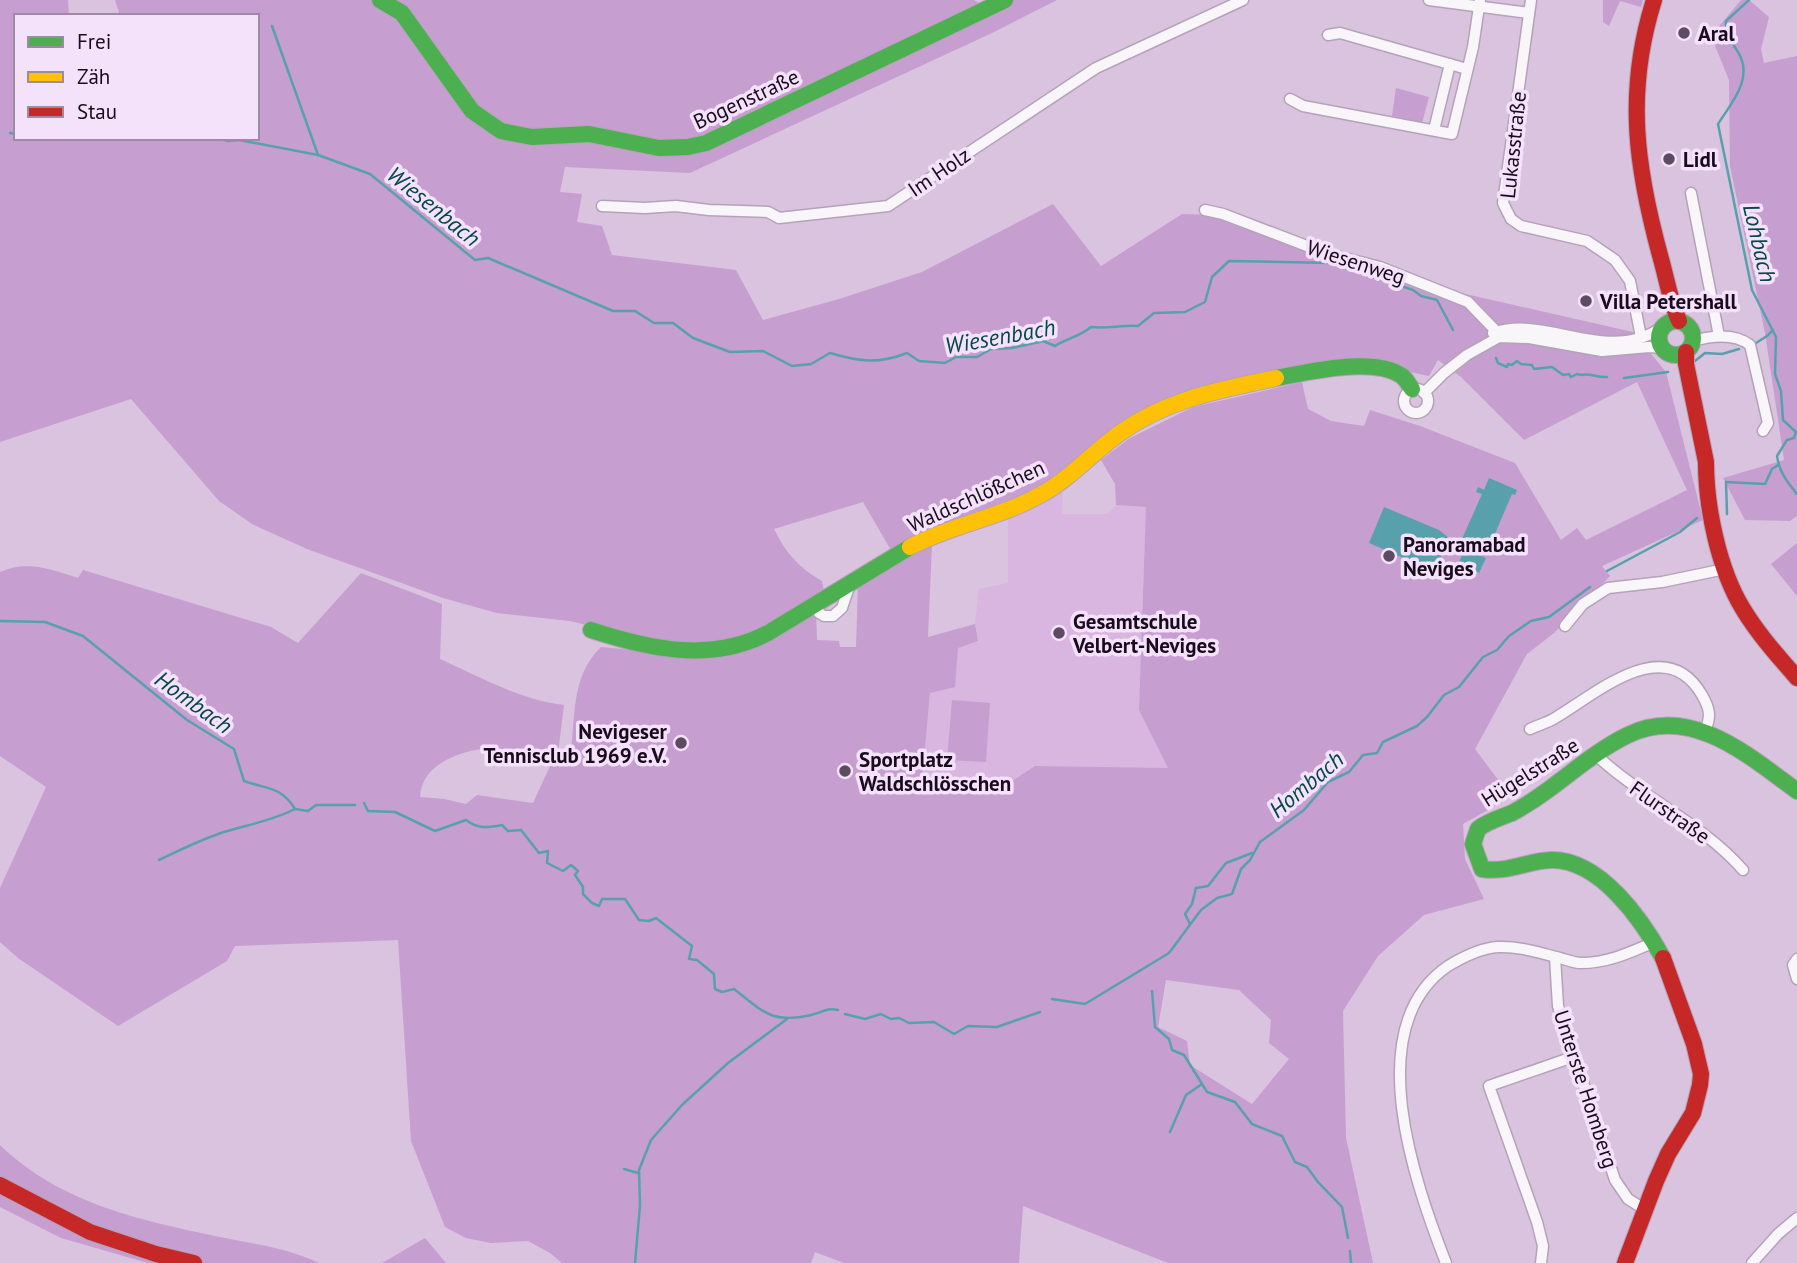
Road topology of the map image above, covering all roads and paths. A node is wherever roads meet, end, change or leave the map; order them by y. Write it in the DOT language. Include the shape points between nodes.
graph roads {
  1 [pos="380,0"];
  2 [pos="1005,0"];
  3 [pos="1243,0"];
  4 [pos="1429,0"];
  5 [pos="1531,0"];
  6 [pos="1654,0"];
  7 [pos="1479,3"];
  8 [pos="1529,13"];
  9 [pos="1328,35"];
  10 [pos="1450,64"];
  11 [pos="1467,69"];
  12 [pos="1290,99"];
  13 [pos="1434,130"];
  14 [pos="1691,193"];
  15 [pos="602,205"];
  16 [pos="1205,210"];
  17 [pos="1668,324"];
  18 [pos="1497,334"];
  19 [pos="1719,336"];
  20 [pos="1641,337"];
  21 [pos="1685,344"];
  22 [pos="1418,391"];
  23 [pos="1763,431"];
  24 [pos="1725,569"];
  25 [pos="1565,626"];
  26 [pos="591,630"];
  27 [pos="1797,678"];
  28 [pos="1530,729"];
  29 [pos="1705,730"];
  30 [pos="1596,755"];
  31 [pos="1797,791"];
  32 [pos="1743,870"];
  33 [pos="1652,943"];
  34 [pos="1555,957"];
  35 [pos="1797,958"];
  36 [pos="1797,979"];
  37 [pos="1573,1057"];
  38 [pos="0,1185"];
  39 [pos="1644,1209"];
  40 [pos="1797,1217"];
  41 [pos="194,1263"];
  42 [pos="1446,1263"];
  43 [pos="1541,1263"];
  44 [pos="1625,1263"];
  45 [pos="1752,1263"];
  1 -- 2 [label="street, Bogenstraße" via="402,13 472,111 498,131 517,136 591,134 670,150 706,143"];
  3 -- 15 [label="street, Im Holz" via="1096,68 888,206 779,218 768,212"];
  4 -- 7 [label="street"];
  5 -- 8 [label="street, Lukasstraße"];
  6 -- 17 [label="street" via="1641,55 1636,105 1643,184"];
  7 -- 8 [label="street"];
  7 -- 11 [label="street"];
  8 -- 20 [label="street, Lukasstraße" via="1503,203 1511,219 1521,226 1587,241 1615,260 1630,281"];
  9 -- 10 [label="street" via="1340,33"];
  10 -- 11 [label="street"];
  10 -- 13 [label="street"];
  11 -- 13 [label="street" via="1452,134"];
  12 -- 13 [label="street" via="1303,106"];
  14 -- 19 [label="street"];
  16 -- 18 [label="street, Wiesenweg" via="1325,253 1380,267 1468,302"];
  17 -- 20 [label="street"];
  17 -- 21 [label="street" via="1685,323"];
  17 -- 21 [label="street" via="1658,342"];
  18 -- 20 [label="street" via="1529,330 1601,342"];
  18 -- 21 [label="street" via="1602,351"];
  18 -- 22 [label="street" via="1462,350 1444,373"];
  19 -- 21 [label="street"];
  19 -- 23 [label="street" via="1749,345 1768,423"];
  21 -- 24 [label="street" via="1678,366"];
  22 -- 26 [label="street, Waldschlößchen" via="1408,380 1385,370 1349,366 1191,397 1107,442 1050,490 925,539 747,643 666,651"];
  24 -- 25 [label="street" via="1608,589 1583,604"];
  24 -- 27 [label="street" via="1748,617"];
  28 -- 29 [label="street" via="1553,720 1618,678 1663,667 1678,670 1695,683 1710,707"];
  29 -- 30 [label="street, Hügelstraße" via="1651,727 1627,735"];
  29 -- 31 [label="street, Hügelstraße"];
  30 -- 32 [label="street, Flurstraße" via="1697,829"];
  30 -- 33 [label="street, Hügelstraße" via="1519,808 1477,830 1474,852 1482,869 1491,872 1547,860 1583,867 1623,902"];
  33 -- 34 [label="street" via="1615,959 1579,963"];
  33 -- 39 [label="street, Hügelstraße" via="1663,959 1688,1028 1701,1084 1695,1108"];
  34 -- 37 [label="street, Unterste Homberg" via="1558,1006"];
  34 -- 42 [label="street" via="1497,947 1459,959 1420,992 1405,1026 1401,1096 1407,1132 1420,1194"];
  35 -- 36 [label="street" via="1793,965"];
  37 -- 39 [label="street, Unterste Homberg" via="1615,1180 1628,1199"];
  37 -- 43 [label="street" via="1489,1086 1536,1222 1543,1246"];
  38 -- 41 [label="street" via="102,1236"];
  39 -- 44 [label="street, Hügelstraße"];
  40 -- 45 [label="street"];
}
